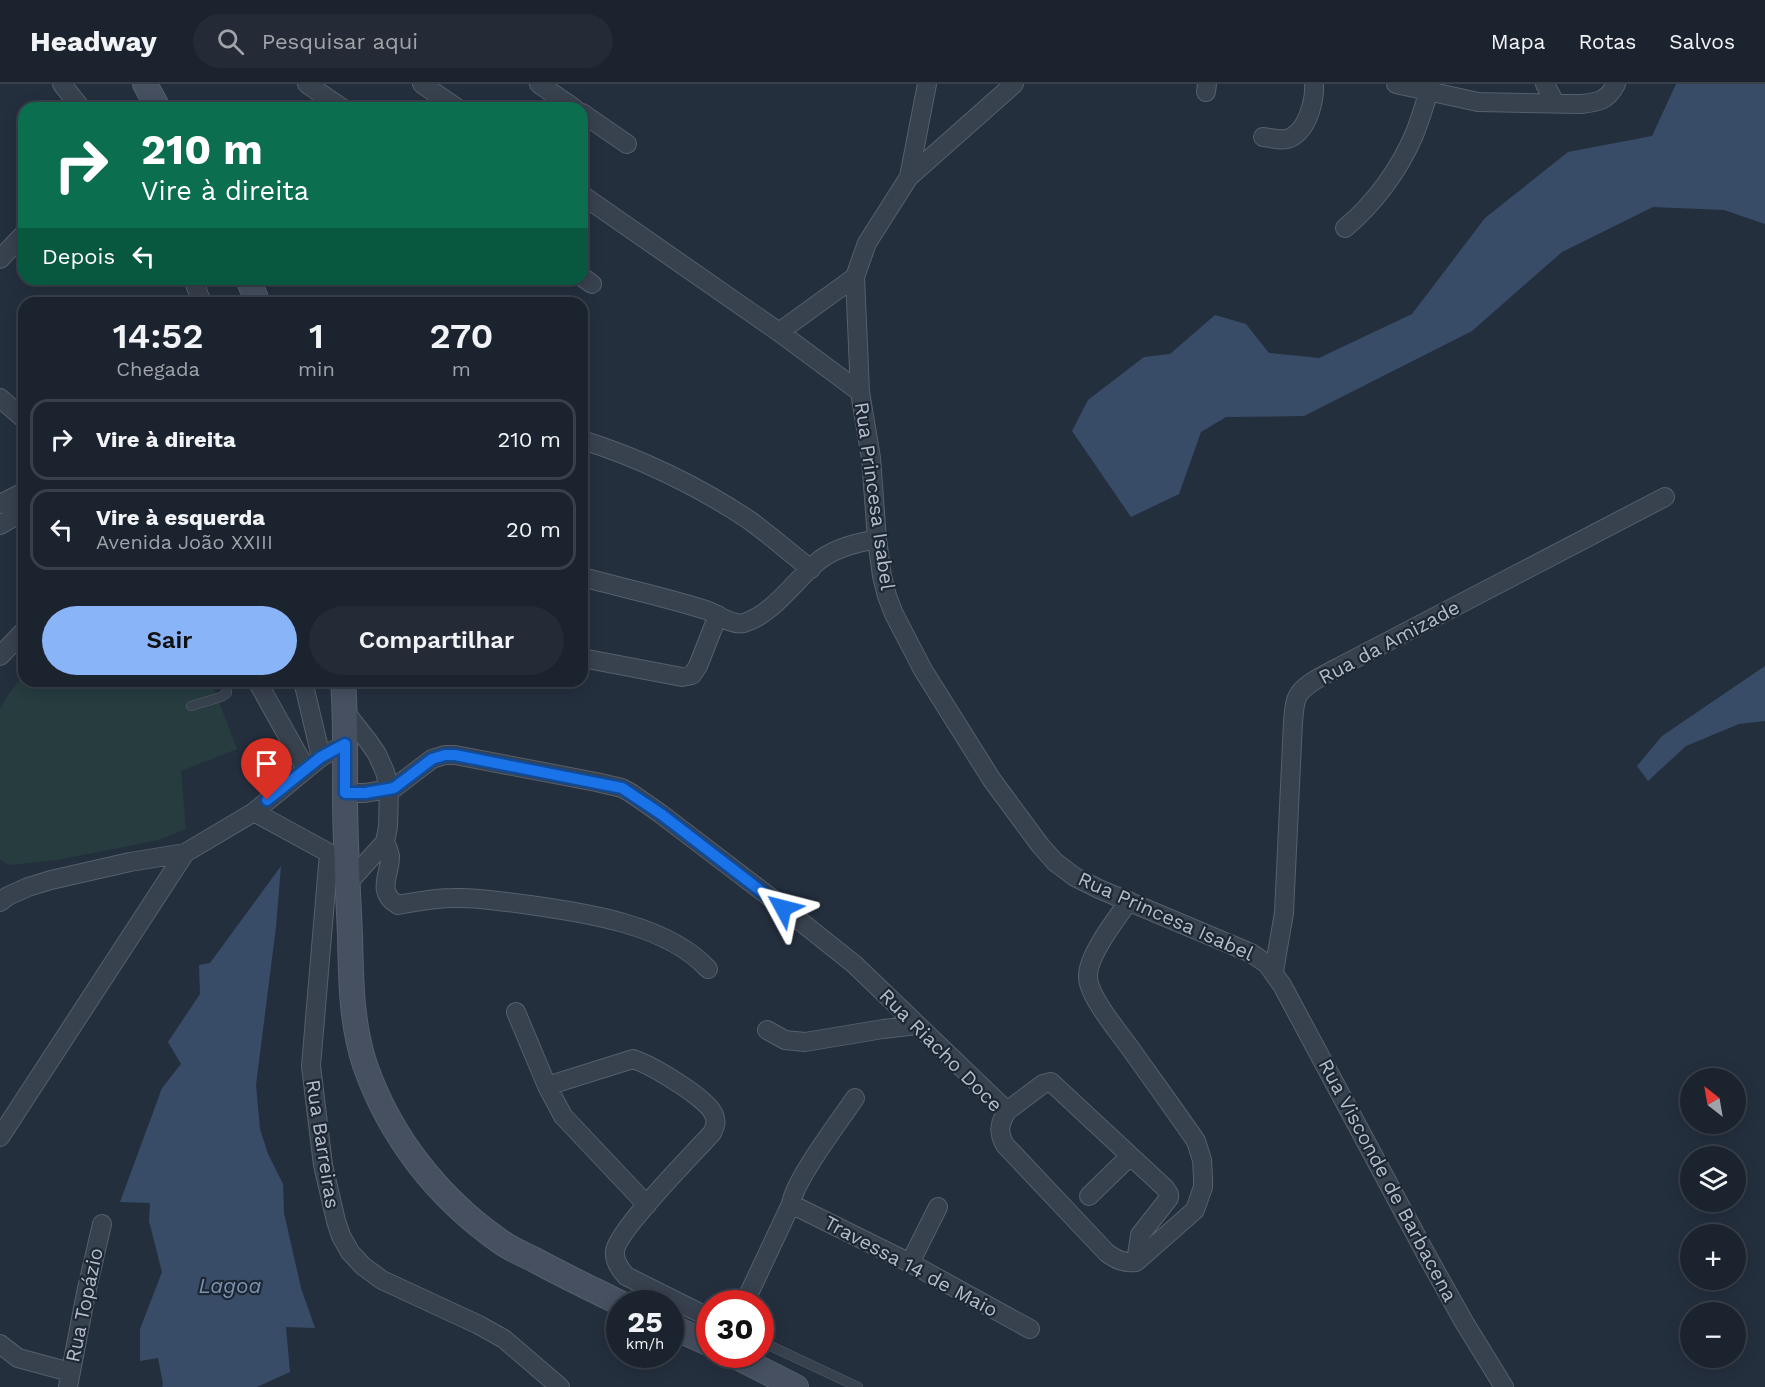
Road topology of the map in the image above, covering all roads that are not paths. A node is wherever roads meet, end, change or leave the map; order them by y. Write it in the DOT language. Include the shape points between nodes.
graph roads {
  1 [pos="62,84"];
  2 [pos="145,84"];
  3 [pos="307,84"];
  4 [pos="422,84"];
  5 [pos="539,84"];
  6 [pos="927,84"];
  7 [pos="1014,84"];
  8 [pos="1314,84"];
  9 [pos="1396,84"];
  10 [pos="1545,84"];
  11 [pos="1615,85"];
  12 [pos="1429,92"];
  13 [pos="76,102"];
  14 [pos="155,102"];
  15 [pos="333,102"];
  16 [pos="448,102"];
  17 [pos="565,102"];
  18 [pos="1555,103"];
  19 [pos="588,118"];
  20 [pos="1263,137"];
  21 [pos="627,144"];
  22 [pos="909,177"];
  23 [pos="588,199"];
  24 [pos="1345,228"];
  25 [pos="18,240"];
  26 [pos="0,259"];
  27 [pos="855,277"];
  28 [pos="779,332"];
  29 [pos="860,392"];
  30 [pos="0,398"];
  31 [pos="18,414"];
  32 [pos="588,442"];
  33 [pos="18,495"];
  34 [pos="1665,497"];
  35 [pos="0,504"];
  36 [pos="18,514"];
  37 [pos="0,525"];
  38 [pos="877,539"];
  39 [pos="811,569"];
  40 [pos="588,579"];
  41 [pos="718,615"];
  42 [pos="18,637"];
  43 [pos="0,656"];
  44 [pos="588,659"];
  45 [pos="226,687"];
  46 [pos="260,687"];
  47 [pos="304,687"];
  48 [pos="344,687"];
  49 [pos="191,706"];
  50 [pos="346,714"];
  51 [pos="345,744"];
  52 [pos="321,757"];
  53 [pos="306,769"];
  54 [pos="389,789"];
  55 [pos="345,793"];
  56 [pos="254,812"];
  57 [pos="385,842"];
  58 [pos="185,853"];
  59 [pos="338,855"];
  60 [pos="348,883"];
  61 [pos="1129,900"];
  62 [pos="0,902"];
  63 [pos="708,969"];
  64 [pos="1274,972"];
  65 [pos="516,1012"];
  66 [pos="917,1025"];
  67 [pos="767,1030"];
  68 [pos="547,1086"];
  69 [pos="855,1098"];
  70 [pos="1007,1111"];
  71 [pos="0,1137"];
  72 [pos="1130,1156"];
  73 [pos="1089,1196"];
  74 [pos="791,1204"];
  75 [pos="646,1205"];
  76 [pos="938,1207"];
  77 [pos="102,1224"];
  78 [pos="1136,1262"];
  79 [pos="910,1263"];
  80 [pos="751,1290"];
  81 [pos="606,1296"];
  82 [pos="696,1311"];
  83 [pos="1029,1329"];
  84 [pos="0,1344"];
  85 [pos="774,1348"];
  86 [pos="759,1368"];
  87 [pos="69,1379"];
  88 [pos="555,1385"];
  89 [pos="796,1387"];
  90 [pos="858,1387"];
  91 [pos="1504,1387"];
  1 -- 13 [label="street"];
  2 -- 14 [label="main road"];
  3 -- 15 [label="street"];
  4 -- 16 [label="street"];
  5 -- 17 [label="street"];
  6 -- 22 [label="street"];
  7 -- 22 [label="street"];
  8 -- 20 [label="street" via="1309,113 1301,129 1283,140"];
  9 -- 12 [label="street"];
  10 -- 18 [label="street"];
  11 -- 18 [label="street" via="1608,96 1593,103"];
  12 -- 18 [label="street" via="1486,103"];
  12 -- 24 [label="street" via="1414,135 1391,175"];
  19 -- 21 [label="street"];
  22 -- 27 [label="street" via="867,243"];
  23 -- 28 [label="street, Rua Princesa Isabel"];
  25 -- 26 [label="street"];
  27 -- 28 [label="street"];
  27 -- 29 [label="street"];
  28 -- 29 [label="street, Rua Princesa Isabel"];
  29 -- 38 [label="street, Rua Princesa Isabel" via="871,458"];
  30 -- 31 [label="street"];
  32 -- 39 [label="street" via="684,481 749,520"];
  33 -- 35 [label="street"];
  34 -- 64 [label="street, Rua da Amizade" via="1339,667 1299,693 1294,706 1284,913"];
  36 -- 37 [label="street"];
  38 -- 39 [label="street" via="830,553"];
  38 -- 61 [label="street, Rua Princesa Isabel" via="894,614 923,670 992,780 1055,862 1075,877"];
  39 -- 41 [label="street" via="777,602 746,622 737,624"];
  40 -- 41 [label="street"];
  41 -- 44 [label="street" via="692,675 682,677"];
  42 -- 43 [label="street"];
  45 -- 49 [label="lane" via="227,693 221,697"];
  46 -- 53 [label="street"];
  47 -- 52 [label="street"];
  48 -- 50 [label="main road"];
  50 -- 51 [label="main road"];
  50 -- 54 [label="street" via="377,754"];
  51 -- 52 [label="street"];
  51 -- 55 [label="main road"];
  52 -- 53 [label="street"];
  53 -- 56 [label="street"];
  54 -- 55 [label="street, Rua Riacho Doce"];
  54 -- 57 [label="street"];
  54 -- 66 [label="street, Rua Riacho Doce" via="432,759 445,755 622,788 854,964"];
  55 -- 59 [label="main road"];
  56 -- 58 [label="street"];
  56 -- 59 [label="street"];
  57 -- 60 [label="street"];
  57 -- 63 [label="street" via="390,858 385,885 398,905 452,898 484,899 587,913 663,939 693,954"];
  58 -- 62 [label="street" via="51,880"];
  58 -- 71 [label="street"];
  59 -- 60 [label="main road"];
  59 -- 88 [label="street, Rua Barreiras" via="312,1066 323,1165 341,1236 363,1266 382,1280 504,1339"];
  60 -- 81 [label="main road" via="350,974 365,1063 380,1103 417,1164 456,1207 502,1243"];
  61 -- 64 [label="street, Rua Princesa Isabel" via="1251,952"];
  61 -- 78 [label="street" via="1094,954 1089,985 1196,1141 1203,1178 1195,1210"];
  64 -- 91 [label="street, Rua Visconde de Barbacena" via="1426,1254"];
  65 -- 68 [label="street"];
  66 -- 67 [label="street" via="805,1042 785,1040"];
  66 -- 70 [label="street, Rua Riacho Doce"];
  68 -- 75 [label="street" via="571,1126"];
  68 -- 75 [label="street" via="633,1059 676,1081 711,1109 716,1120 712,1133"];
  69 -- 74 [label="street" via="808,1168"];
  70 -- 72 [label="street" via="1051,1082"];
  70 -- 78 [label="street, Rua Riacho Doce" via="1001,1121 1000,1136 1014,1155 1107,1253 1126,1263"];
  72 -- 73 [label="street"];
  72 -- 78 [label="street" via="1169,1194 1140,1235"];
  74 -- 79 [label="street, Travessa 14 de Maio"];
  74 -- 80 [label="street"];
  75 -- 82 [label="street" via="618,1241 618,1266 626,1276"];
  76 -- 79 [label="street"];
  77 -- 87 [label="street, Rua Topázio"];
  79 -- 83 [label="street, Travessa 14 de Maio"];
  84 -- 87 [label="street" via="18,1358"];
  85 -- 90 [label="lane"];
  86 -- 89 [label="main road"];
}
